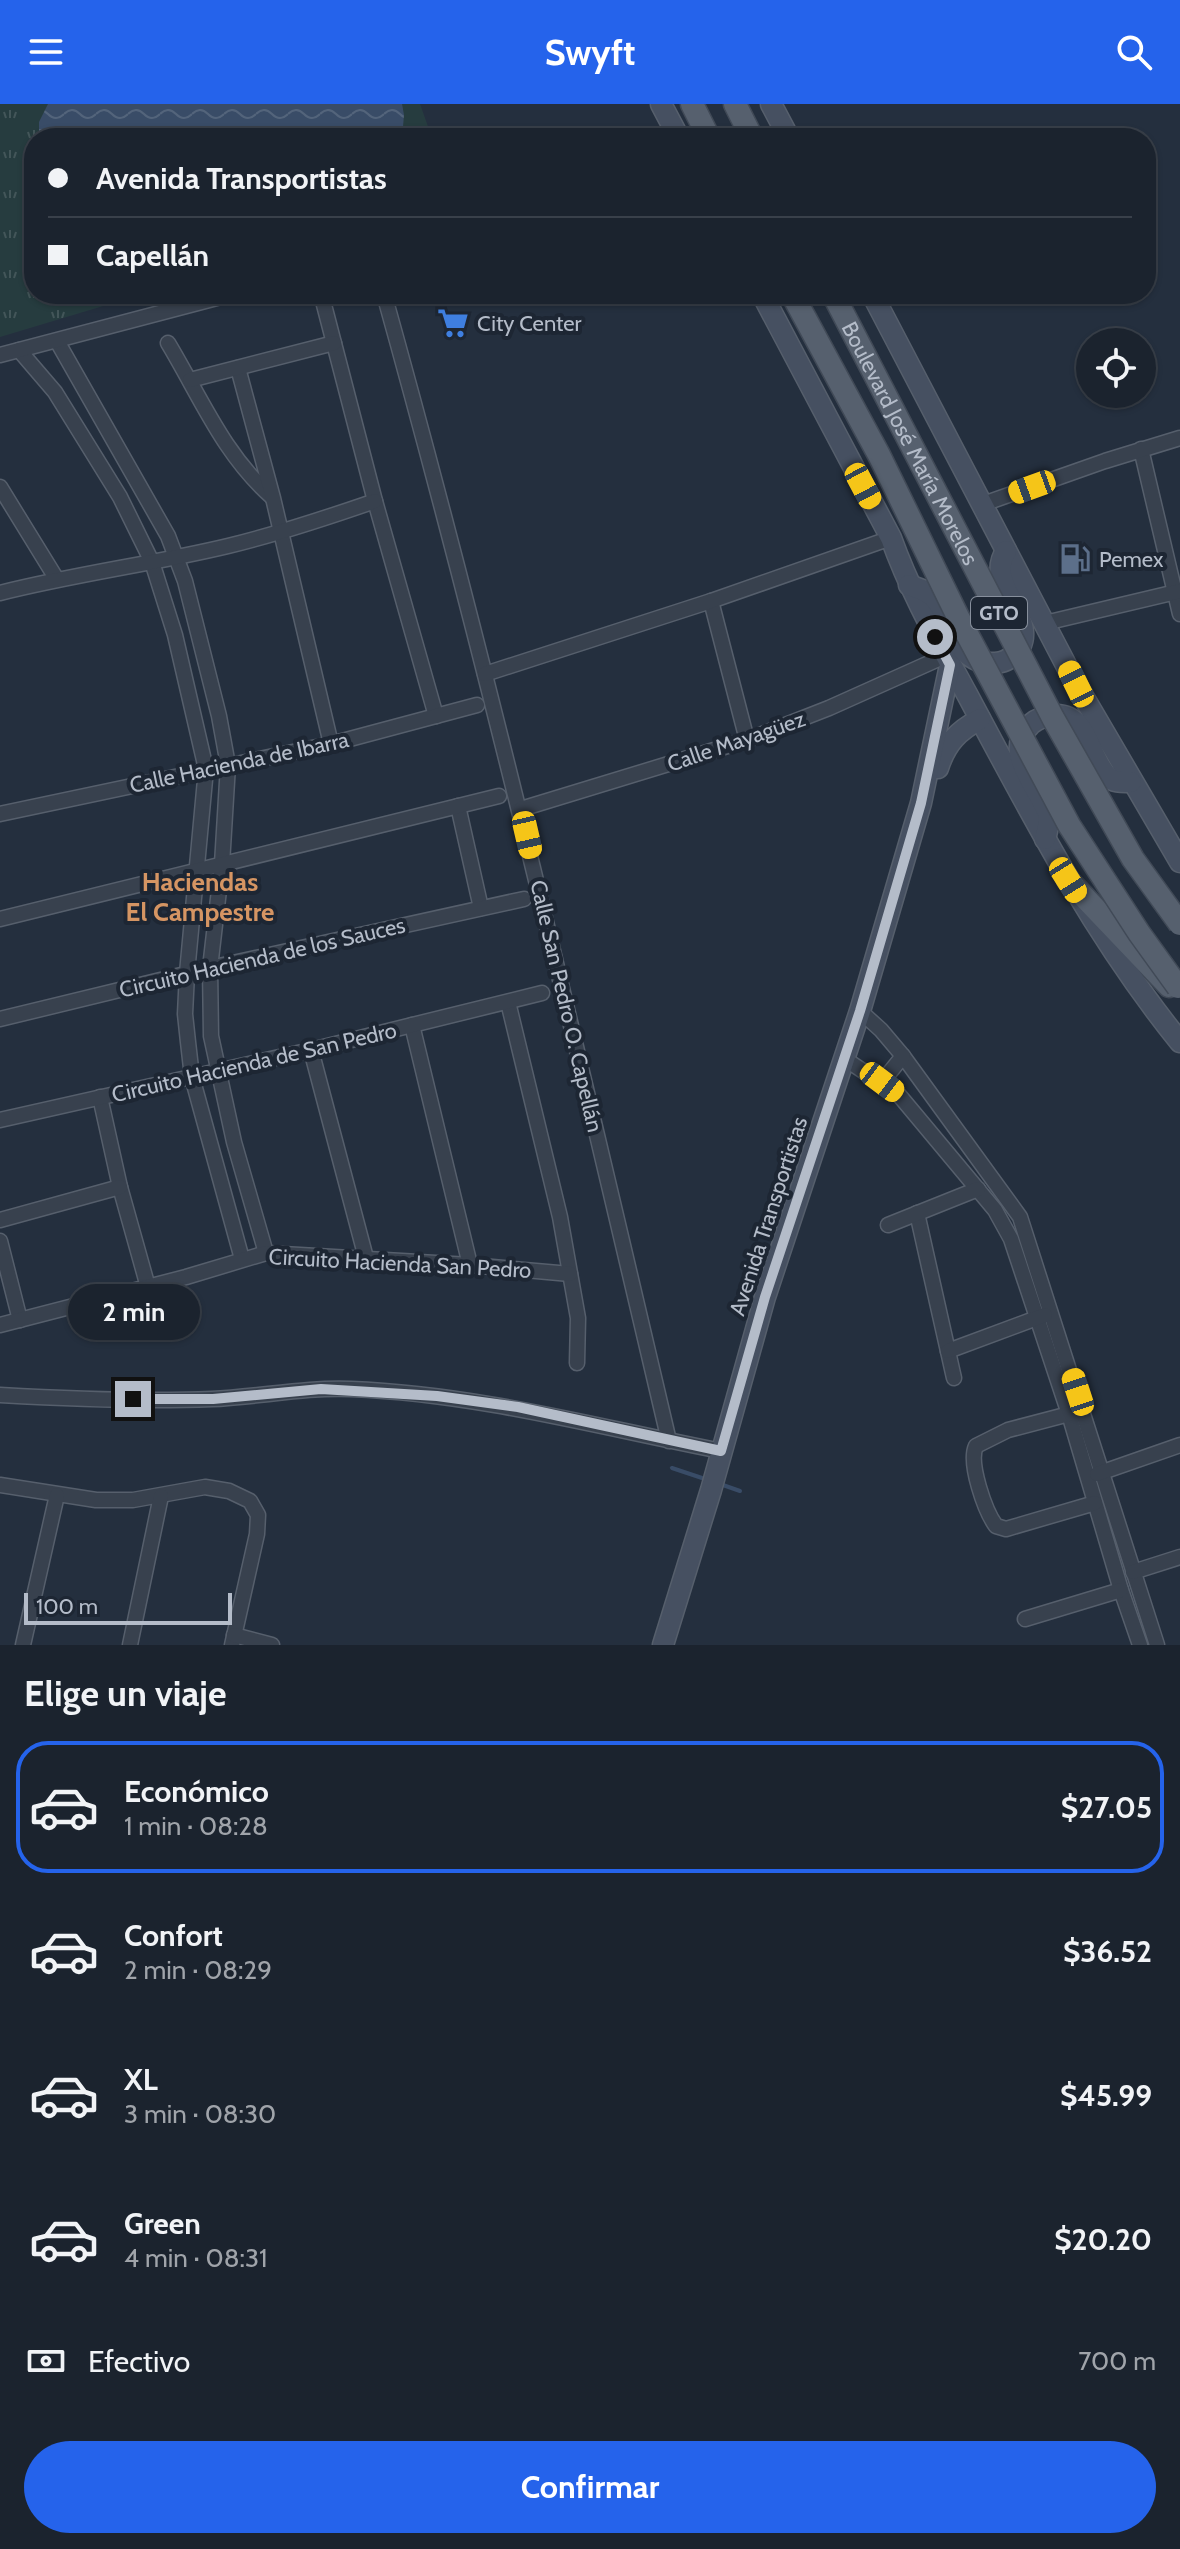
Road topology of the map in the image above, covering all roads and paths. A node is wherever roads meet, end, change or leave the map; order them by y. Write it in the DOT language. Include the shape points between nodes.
graph roads {
  1 [pos="661,104"];
  2 [pos="692,104"];
  3 [pos="771,104"];
  4 [pos="674,128"];
  5 [pos="704,128"];
  6 [pos="784,128"];
  7 [pos="195,304"];
  8 [pos="324,304"];
  9 [pos="387,304"];
  10 [pos="767,304"];
  11 [pos="797,304"];
  12 [pos="838,304"];
  13 [pos="877,304"];
  14 [pos="57,341"];
  15 [pos="168,343"];
  16 [pos="334,343"];
  17 [pos="19,350"];
  18 [pos="0,355"];
  19 [pos="238,368"];
  20 [pos="190,380"];
  21 [pos="1180,438"];
  22 [pos="1141,449"];
  23 [pos="0,487"];
  24 [pos="273,498"];
  25 [pos="375,501"];
  26 [pos="983,504"];
  27 [pos="281,533"];
  28 [pos="891,538"];
  29 [pos="1006,551"];
  30 [pos="176,556"];
  31 [pos="152,562"];
  32 [pos="56,578"];
  33 [pos="909,585"];
  34 [pos="1177,592"];
  35 [pos="0,593"];
  36 [pos="711,601"];
  37 [pos="1180,614"];
  38 [pos="1045,623"];
  39 [pos="947,660"];
  40 [pos="485,674"];
  41 [pos="477,705"];
  42 [pos="436,716"];
  43 [pos="980,719"];
  44 [pos="747,740"];
  45 [pos="331,744"];
  46 [pos="228,765"];
  47 [pos="206,769"];
  48 [pos="1131,782"];
  49 [pos="499,796"];
  50 [pos="921,803"];
  51 [pos="458,806"];
  52 [pos="521,809"];
  53 [pos="0,814"];
  54 [pos="1045,839"];
  55 [pos="1180,862"];
  56 [pos="222,864"];
  57 [pos="198,871"];
  58 [pos="1068,880"];
  59 [pos="524,899"];
  60 [pos="481,908"];
  61 [pos="0,919"];
  62 [pos="1180,924"];
  63 [pos="210,968"];
  64 [pos="187,973"];
  65 [pos="1179,990"];
  66 [pos="542,993"];
  67 [pos="508,1002"];
  68 [pos="860,1011"];
  69 [pos="0,1019"];
  70 [pos="412,1025"];
  71 [pos="1180,1042"];
  72 [pos="311,1050"];
  73 [pos="903,1056"];
  74 [pos="845,1059"];
  75 [pos="217,1071"];
  76 [pos="192,1077"];
  77 [pos="882,1082"];
  78 [pos="100,1097"];
  79 [pos="0,1120"];
  80 [pos="120,1187"];
  81 [pos="978,1189"];
  82 [pos="917,1213"];
  83 [pos="0,1220"];
  84 [pos="888,1225"];
  85 [pos="0,1241"];
  86 [pos="266,1253"];
  87 [pos="366,1258"];
  88 [pos="242,1259"];
  89 [pos="470,1265"];
  90 [pos="570,1274"];
  91 [pos="148,1287"];
  92 [pos="1052,1312"];
  93 [pos="1037,1318"];
  94 [pos="20,1320"];
  95 [pos="0,1325"];
  96 [pos="948,1351"];
  97 [pos="577,1363"];
  98 [pos="954,1378"];
  99 [pos="0,1395"];
  100 [pos="1069,1414"];
  101 [pos="669,1441"];
  102 [pos="1180,1445"];
  103 [pos="720,1457"];
  104 [pos="1096,1474"];
  105 [pos="0,1485"];
  106 [pos="57,1495"];
  107 [pos="161,1496"];
  108 [pos="1095,1503"];
  109 [pos="1180,1557"];
  110 [pos="1133,1572"];
  111 [pos="1121,1590"];
  112 [pos="1025,1619"];
  113 [pos="233,1640"];
  114 [pos="23,1645"];
  115 [pos="130,1645"];
  116 [pos="272,1645"];
  117 [pos="663,1645"];
  118 [pos="1140,1645"];
  119 [pos="1157,1645"];
  1 -- 4 [label="street"];
  2 -- 5 [label="main road"];
  3 -- 6 [label="street"];
  7 -- 14 [label="street"];
  8 -- 16 [label="street"];
  9 -- 40 [label="street, Calle San Pedro O. Capellán"];
  10 -- 28 [label="street"];
  11 -- 65 [label="main road, Boulevard José María Morelos / GTO, bridge" via="1069,825"];
  12 -- 62 [label="main road, Boulevard José María Morelos / GTO, bridge" via="1053,718 1133,859"];
  13 -- 26 [label="street, Boulevard José María Morelos"];
  14 -- 17 [label="street"];
  14 -- 30 [label="street"];
  15 -- 20 [label="street"];
  16 -- 19 [label="street"];
  16 -- 25 [label="street"];
  17 -- 18 [label="street"];
  17 -- 31 [label="street" via="55,392 120,497"];
  19 -- 20 [label="street"];
  19 -- 24 [label="street"];
  20 -- 24 [label="street" via="233,456"];
  21 -- 22 [label="street"];
  22 -- 26 [label="street"];
  22 -- 34 [label="street"];
  23 -- 32 [label="street"];
  24 -- 27 [label="street"];
  25 -- 27 [label="street"];
  25 -- 42 [label="street"];
  26 -- 29 [label="street, Boulevard José María Morelos"];
  27 -- 30 [label="street"];
  27 -- 45 [label="street"];
  28 -- 33 [label="street"];
  28 -- 36 [label="street"];
  29 -- 33 [label="street" via="1000,570 1023,635 1021,648 997,664 977,661 961,649 937,600"];
  29 -- 38 [label="street, Boulevard José María Morelos"];
  30 -- 31 [label="street"];
  30 -- 46 [label="street"];
  31 -- 32 [label="street"];
  31 -- 47 [label="street"];
  32 -- 35 [label="street"];
  33 -- 39 [label="street"];
  34 -- 37 [label="street"];
  34 -- 38 [label="street"];
  36 -- 40 [label="street"];
  36 -- 44 [label="street"];
  38 -- 48 [label="street, Boulevard José María Morelos"];
  39 -- 43 [label="street"];
  39 -- 44 [label="street, Calle Mayagüez"];
  39 -- 50 [label="street, Avenida Transportistas"];
  40 -- 52 [label="street, Calle San Pedro O. Capellán"];
  41 -- 42 [label="street, Calle Hacienda de Ibarra"];
  42 -- 45 [label="street, Calle Hacienda de Ibarra"];
  43 -- 50 [label="street, Avenida Transportistas" via="945,747"];
  43 -- 54 [label="street"];
  44 -- 52 [label="street, Calle Mayagüez"];
  45 -- 46 [label="street, Calle Hacienda de Ibarra"];
  46 -- 47 [label="street, Calle Hacienda de Ibarra"];
  46 -- 56 [label="street"];
  47 -- 53 [label="street, Calle Hacienda de Ibarra"];
  47 -- 57 [label="street"];
  48 -- 54 [label="street" via="1108,778 1070,717 1038,718 1026,729 1021,764 1048,815"];
  48 -- 55 [label="street, Boulevard José María Morelos"];
  49 -- 51 [label="street"];
  50 -- 68 [label="street, Avenida Transportistas"];
  51 -- 56 [label="street"];
  51 -- 60 [label="street"];
  52 -- 101 [label="street, Calle San Pedro O. Capellán"];
  54 -- 58 [label="street"];
  56 -- 57 [label="street"];
  56 -- 63 [label="street"];
  57 -- 61 [label="street"];
  57 -- 64 [label="street"];
  58 -- 65 [label="main road"];
  58 -- 71 [label="street"];
  59 -- 60 [label="street, Circuito Hacienda de los Sauces"];
  60 -- 63 [label="street, Circuito Hacienda de los Sauces"];
  63 -- 64 [label="street, Circuito Hacienda de los Sauces"];
  63 -- 75 [label="street"];
  64 -- 69 [label="street, Circuito Hacienda de los Sauces"];
  64 -- 76 [label="street"];
  66 -- 67 [label="street, Circuito Hacienda de San Pedro"];
  67 -- 70 [label="street, Circuito Hacienda de San Pedro"];
  67 -- 90 [label="street"];
  68 -- 73 [label="street"];
  68 -- 74 [label="street, Avenida Transportistas"];
  70 -- 72 [label="street, Circuito Hacienda de San Pedro"];
  70 -- 89 [label="street"];
  72 -- 75 [label="street, Circuito Hacienda de San Pedro"];
  72 -- 87 [label="street"];
  73 -- 77 [label="street"];
  73 -- 92 [label="street" via="1020,1217"];
  74 -- 77 [label="street"];
  74 -- 103 [label="street, Avenida Transportistas" via="765,1297"];
  75 -- 76 [label="street, Circuito Hacienda de San Pedro"];
  75 -- 86 [label="street"];
  76 -- 78 [label="street, Circuito Hacienda de San Pedro"];
  76 -- 88 [label="street"];
  77 -- 81 [label="street"];
  78 -- 79 [label="street, Circuito Hacienda de San Pedro"];
  78 -- 80 [label="street"];
  80 -- 83 [label="street"];
  80 -- 91 [label="street"];
  81 -- 82 [label="street"];
  81 -- 93 [label="street" via="1011,1239"];
  82 -- 84 [label="street"];
  82 -- 96 [label="street"];
  85 -- 94 [label="street"];
  86 -- 87 [label="street, Circuito Hacienda San Pedro"];
  86 -- 88 [label="street, Circuito Hacienda San Pedro"];
  87 -- 89 [label="street, Circuito Hacienda San Pedro"];
  88 -- 91 [label="street, Circuito Hacienda San Pedro"];
  89 -- 90 [label="street, Circuito Hacienda San Pedro"];
  90 -- 97 [label="street" via="578,1318"];
  91 -- 94 [label="street, Circuito Hacienda San Pedro"];
  92 -- 93 [label="street"];
  92 -- 104 [label="street"];
  93 -- 96 [label="street"];
  93 -- 100 [label="street"];
  94 -- 95 [label="street, Circuito Hacienda San Pedro"];
  96 -- 98 [label="street"];
  99 -- 101 [label="street" via="213,1399 352,1389 518,1407"];
  100 -- 104 [label="street"];
  100 -- 108 [label="street" via="1008,1430 976,1446 973,1462 987,1512 996,1526 1006,1529"];
  101 -- 103 [label="street"];
  102 -- 104 [label="street"];
  103 -- 117 [label="street, Avenida Transportistas"];
  104 -- 108 [label="street"];
  104 -- 110 [label="street"];
  105 -- 106 [label="street"];
  106 -- 107 [label="street" via="104,1500"];
  106 -- 114 [label="street"];
  107 -- 113 [label="street" via="216,1488 250,1501 258,1515"];
  107 -- 115 [label="street"];
  108 -- 111 [label="street"];
  109 -- 110 [label="street"];
  110 -- 119 [label="street"];
  111 -- 112 [label="street"];
  111 -- 118 [label="street"];
  113 -- 116 [label="street"];
}
